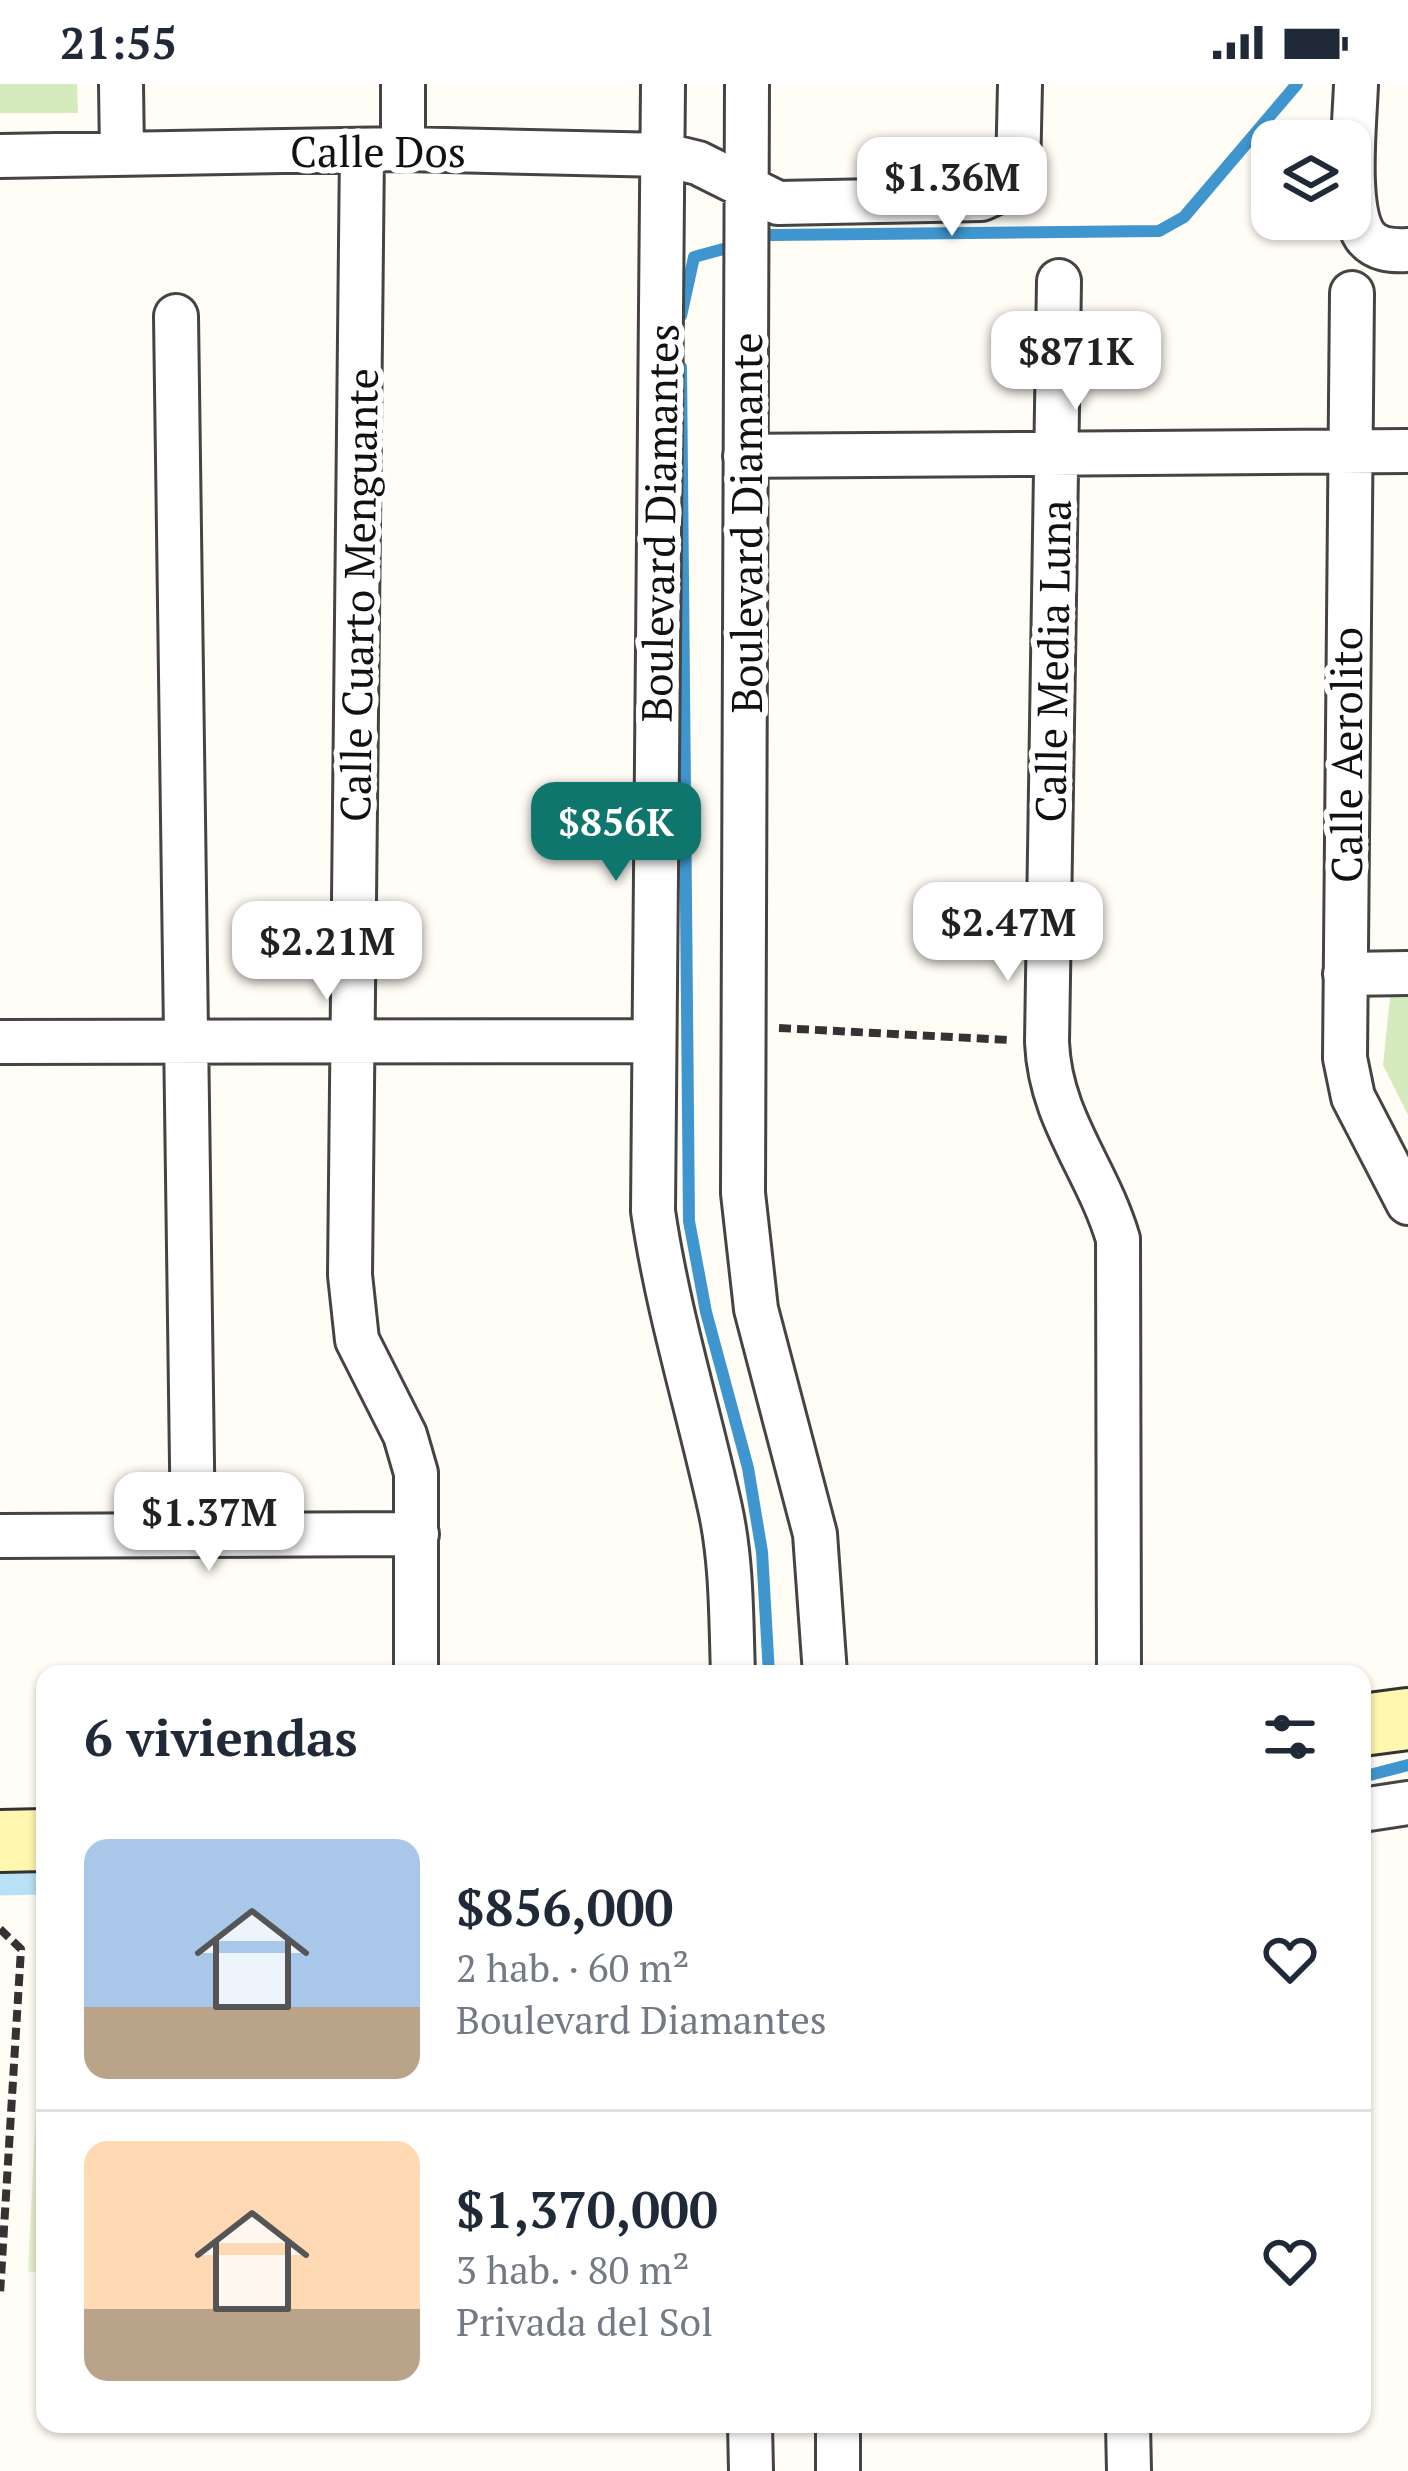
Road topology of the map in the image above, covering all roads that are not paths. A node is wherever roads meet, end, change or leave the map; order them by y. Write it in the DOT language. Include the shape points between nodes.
graph roads {
  1 [pos="122,84"];
  2 [pos="403,84"];
  3 [pos="663,84"];
  4 [pos="747,84"];
  5 [pos="1019,84"];
  6 [pos="1356,84"];
  7 [pos="382,149"];
  8 [pos="122,154"];
  9 [pos="665,154"];
  10 [pos="0,156"];
  11 [pos="748,191"];
  12 [pos="1408,250"];
  13 [pos="1059,281"];
  14 [pos="1352,292"];
  15 [pos="176,316"];
  16 [pos="1408,451"];
  17 [pos="1055,452"];
  18 [pos="1348,452"];
  19 [pos="746,456"];
  20 [pos="1345,974"];
  21 [pos="1408,974"];
  22 [pos="653,1041"];
  23 [pos="0,1042"];
  24 [pos="186,1042"];
  25 [pos="354,1042"];
  26 [pos="1408,1203"];
  27 [pos="417,1534"];
  28 [pos="193,1535"];
  29 [pos="0,1536"];
  30 [pos="416,1665"];
  31 [pos="733,1665"];
  32 [pos="823,1665"];
  33 [pos="1119,1665"];
  34 [pos="1408,1720"];
  35 [pos="1371,1724"];
  36 [pos="1408,1803"];
  37 [pos="1371,1809"];
  38 [pos="0,1840"];
  39 [pos="36,1840"];
  40 [pos="750,2433"];
  41 [pos="838,2433"];
  42 [pos="1128,2433"];
  43 [pos="751,2471"];
  44 [pos="838,2471"];
  45 [pos="1129,2471"];
  1 -- 8 [label="street"];
  2 -- 7 [label="street, Calle Cuarto Menguante"];
  3 -- 9 [label="street, Boulevard Diamantes"];
  4 -- 11 [label="street, Boulevard Diamante"];
  5 -- 11 [label="street, Calle Dos" via="1018,175 994,195 778,203"];
  6 -- 12 [label="street" via="1355,194 1363,235 1375,246"];
  7 -- 8 [label="street, Calle Dos"];
  7 -- 9 [label="street, Calle Dos"];
  7 -- 25 [label="street, Calle Cuarto Menguante"];
  8 -- 10 [label="street, Calle Dos"];
  9 -- 11 [label="street, Calle Dos"];
  9 -- 22 [label="street, Boulevard Diamantes"];
  11 -- 19 [label="street, Boulevard Diamante"];
  13 -- 17 [label="street, Calle Media Luna"];
  14 -- 18 [label="street, Calle Aerolito"];
  15 -- 24 [label="street"];
  16 -- 18 [label="street"];
  17 -- 18 [label="street"];
  17 -- 19 [label="street"];
  17 -- 33 [label="street, Calle Media Luna" via="1047,1042 1052,1094 1118,1239"];
  18 -- 20 [label="street, Calle Aerolito"];
  19 -- 32 [label="street, Boulevard Diamante" via="746,1249 815,1534"];
  20 -- 21 [label="street"];
  20 -- 26 [label="street, Calle Aerolito" via="1353,1097"];
  22 -- 25 [label="street"];
  22 -- 31 [label="street, Boulevard Diamantes" via="653,1211 673,1328 721,1511"];
  23 -- 24 [label="street"];
  24 -- 25 [label="street"];
  24 -- 28 [label="street"];
  25 -- 27 [label="street, Calle Cuarto Menguante" via="352,1313 416,1473"];
  27 -- 28 [label="street"];
  27 -- 30 [label="street, Calle Cuarto Menguante"];
  28 -- 29 [label="street"];
  34 -- 35 [label="street"];
  36 -- 37 [label="street"];
  38 -- 39 [label="street"];
  40 -- 43 [label="street"];
  41 -- 44 [label="street"];
  42 -- 45 [label="street"];
}
